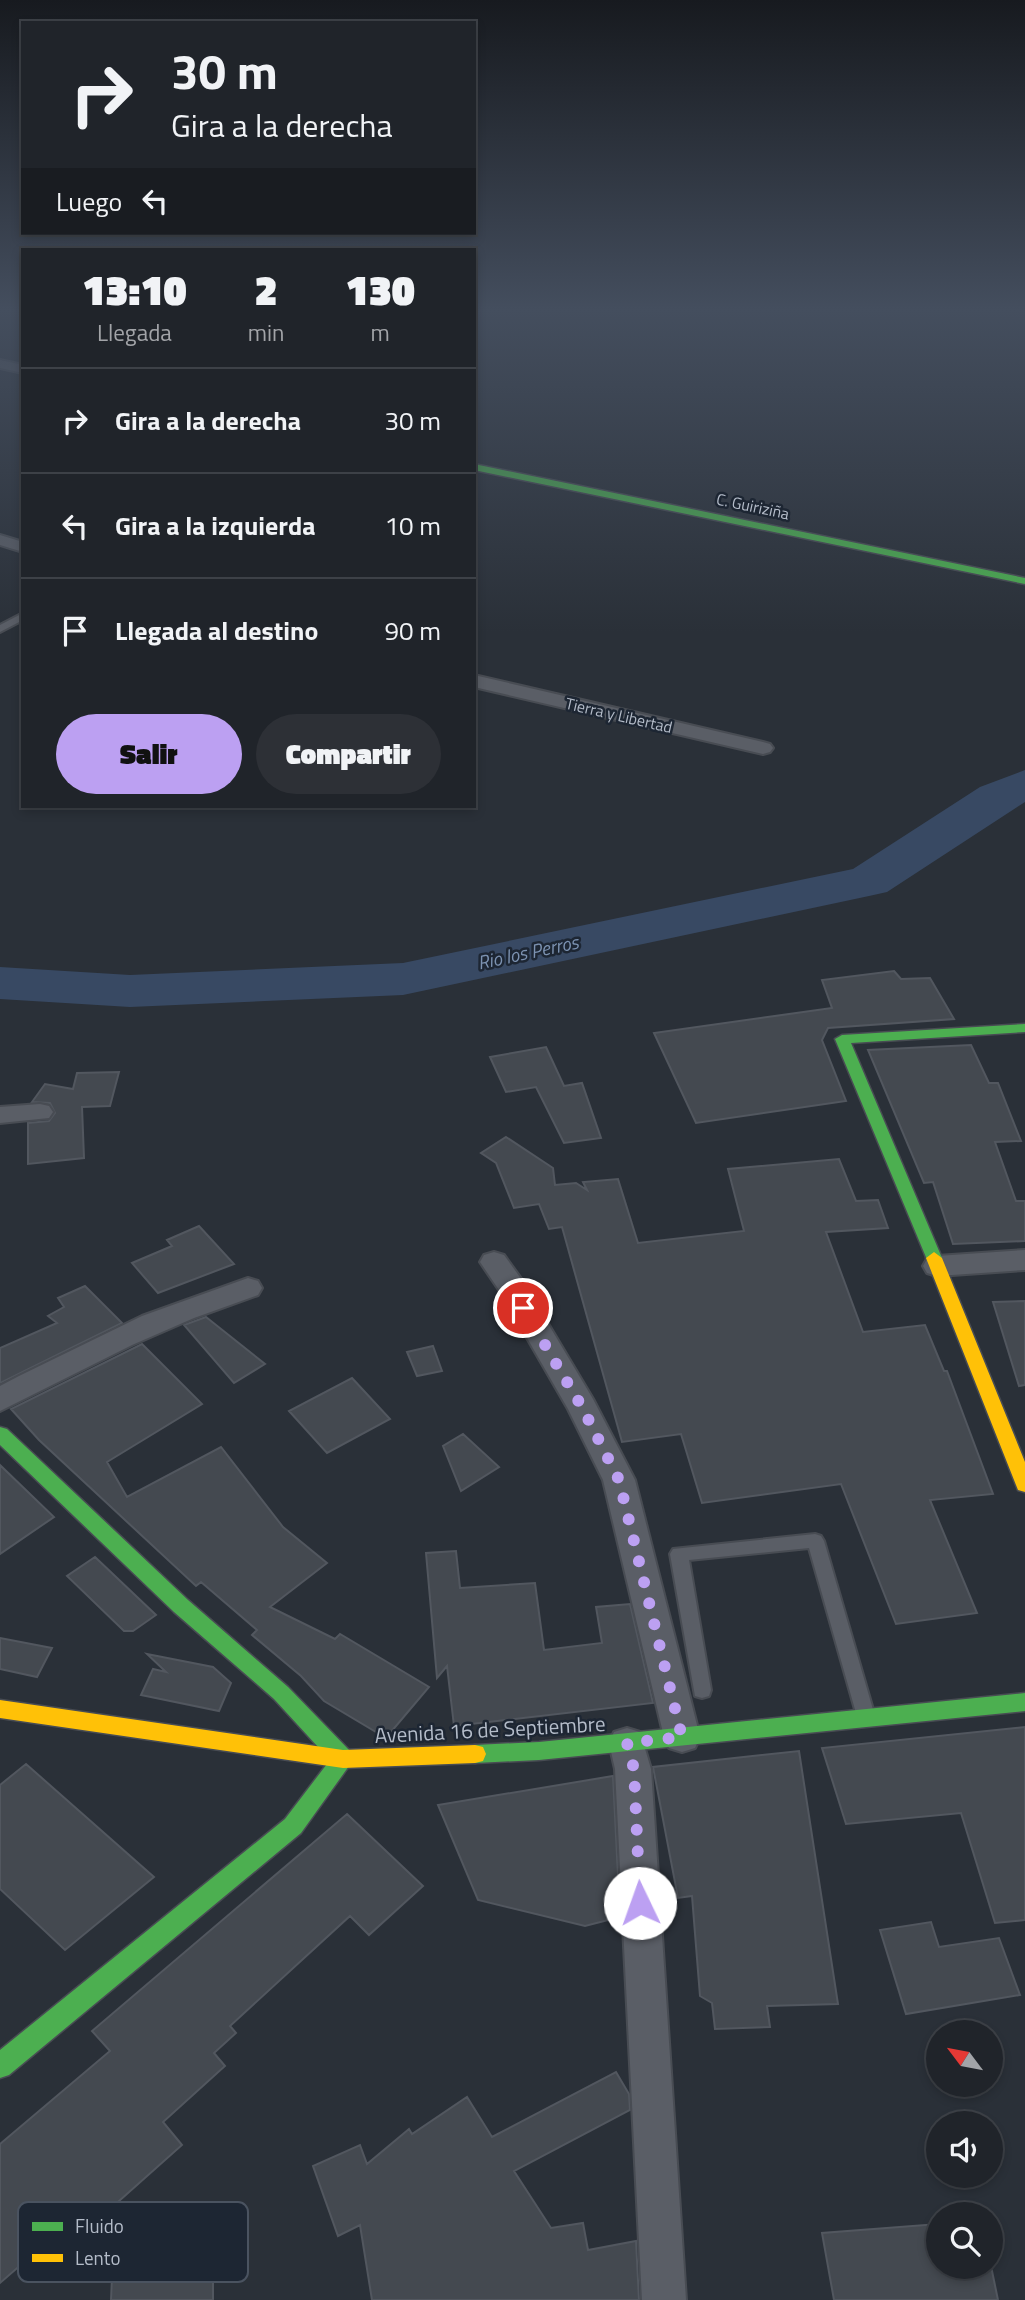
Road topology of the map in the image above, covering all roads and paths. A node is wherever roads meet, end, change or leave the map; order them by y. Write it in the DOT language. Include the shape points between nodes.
graph roads {
  1 [pos="476,467"];
  2 [pos="0,540"];
  3 [pos="21,546"];
  4 [pos="1025,581"];
  5 [pos="21,617"];
  6 [pos="0,629"];
  7 [pos="476,681"];
  8 [pos="763,748"];
  9 [pos="1025,1028"];
  10 [pos="40,1112"];
  11 [pos="0,1115"];
  12 [pos="1025,1260"];
  13 [pos="494,1262"];
  14 [pos="937,1266"];
  15 [pos="248,1288"];
  16 [pos="0,1400"];
  17 [pos="0,1434"];
  18 [pos="1025,1485"];
  19 [pos="702,1690"];
  20 [pos="1025,1702"];
  21 [pos="0,1709"];
  22 [pos="866,1718"];
  23 [pos="682,1737"];
  24 [pos="627,1743"];
  25 [pos="343,1759"];
  26 [pos="0,2066"];
  27 [pos="664,2300"];
  1 -- 4 [label="street, C. Guiriziña"];
  2 -- 3 [label="street"];
  5 -- 6 [label="lane"];
  7 -- 8 [label="street, Tierra y Libertad"];
  9 -- 14 [label="street" via="842,1039"];
  10 -- 11 [label="street"];
  12 -- 14 [label="street"];
  13 -- 23 [label="street" via="582,1407 619,1480"];
  14 -- 18 [label="street"];
  15 -- 16 [label="street" via="149,1324"];
  17 -- 25 [label="street" via="181,1606 281,1693"];
  19 -- 22 [label="lane" via="678,1553 815,1541"];
  20 -- 22 [label="street, Avenida 16 de Septiembre"];
  21 -- 25 [label="street, Avenida 16 de Septiembre"];
  22 -- 23 [label="street, Avenida 16 de Septiembre"];
  23 -- 24 [label="street, Avenida 16 de Septiembre"];
  24 -- 25 [label="street, Avenida 16 de Septiembre"];
  24 -- 27 [label="street" via="634,1769"];
  25 -- 26 [label="street" via="293,1826"];
}
